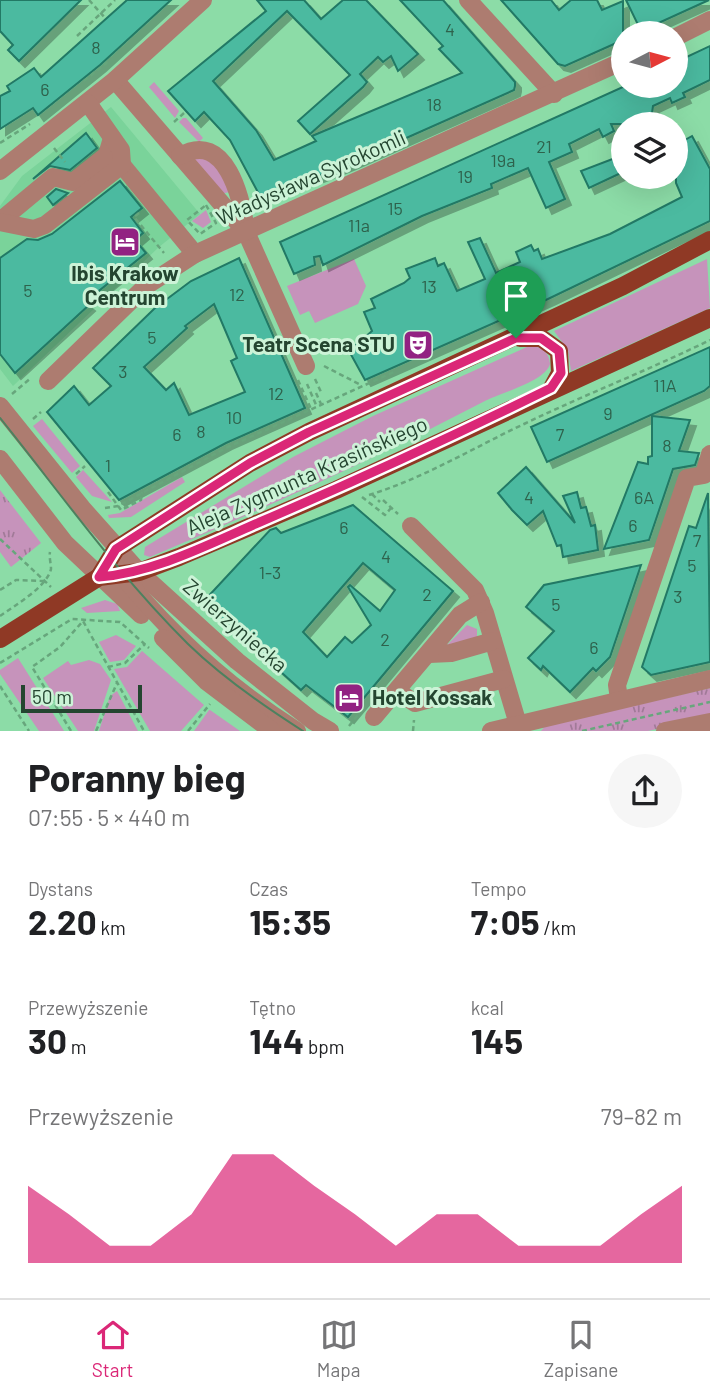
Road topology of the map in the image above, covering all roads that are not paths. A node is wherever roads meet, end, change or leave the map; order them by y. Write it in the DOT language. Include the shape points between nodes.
graph roads {
  1 [pos="203,0"];
  2 [pos="468,0"];
  3 [pos="710,20"];
  4 [pos="688,31"];
  5 [pos="611,67"];
  6 [pos="115,80"];
  7 [pos="554,94"];
  8 [pos="88,103"];
  9 [pos="111,138"];
  10 [pos="180,156"];
  11 [pos="122,165"];
  12 [pos="0,171"];
  13 [pos="0,222"];
  14 [pos="246,232"];
  15 [pos="710,240"];
  16 [pos="195,254"];
  17 [pos="710,318"];
  18 [pos="516,338"];
  19 [pos="306,366"];
  20 [pos="48,380"];
  21 [pos="551,388"];
  22 [pos="0,406"];
  23 [pos="0,423"];
  24 [pos="710,454"];
  25 [pos="0,459"];
  26 [pos="406,521"];
  27 [pos="113,554"];
  28 [pos="131,573"];
  29 [pos="99,577"];
  30 [pos="481,602"];
  31 [pos="3,637"];
  32 [pos="494,641"];
  33 [pos="429,654"];
  34 [pos="504,679"];
  35 [pos="710,679"];
  36 [pos="397,691"];
  37 [pos="619,699"];
  38 [pos="374,717"];
  39 [pos="710,722"];
  40 [pos="519,727"];
  41 [pos="271,731"];
  42 [pos="297,731"];
  43 [pos="330,731"];
  44 [pos="491,731"];
  45 [pos="665,731"];
  1 -- 6 [label="street"];
  2 -- 7 [label="street"];
  3 -- 4 [label="street"];
  5 -- 7 [label="street, Władysława Syrokomli"];
  6 -- 8 [label="street"];
  6 -- 10 [label="street"];
  7 -- 14 [label="street, Władysława Syrokomli"];
  8 -- 9 [label="street"];
  8 -- 12 [label="street"];
  9 -- 11 [label="street" via="121,150"];
  9 -- 13 [label="street" via="107,155 73,183 53,177"];
  10 -- 14 [label="street"];
  10 -- 14 [label="street" via="200,149 218,155 243,204"];
  11 -- 13 [label="street" via="45,225 34,229"];
  11 -- 16 [label="street"];
  14 -- 16 [label="street, Władysława Syrokomli"];
  14 -- 19 [label="street"];
  15 -- 18 [label="main road, Aleja Zygmunta Krasińskiego"];
  16 -- 20 [label="street, Władysława Syrokomli" via="146,286"];
  17 -- 21 [label="main road, Aleja Zygmunta Krasińskiego"];
  18 -- 21 [label="main road" via="541,338 559,351 561,373"];
  18 -- 27 [label="main road, Aleja Zygmunta Krasińskiego" via="262,457 193,497"];
  21 -- 28 [label="main road, Aleja Zygmunta Krasińskiego" via="336,489"];
  22 -- 27 [label="street"];
  23 -- 27 [label="street"];
  24 -- 37 [label="street" via="704,475 687,478 617,685"];
  25 -- 29 [label="street" via="65,543"];
  26 -- 30 [label="street" via="468,580"];
  27 -- 28 [label="street, Zwierzyniecka"];
  27 -- 29 [label="main road, Aleja Zygmunta Krasińskiego"];
  28 -- 29 [label="main road, Aleja Zygmunta Krasińskiego"];
  28 -- 42 [label="street" via="165,625 211,669"];
  28 -- 43 [label="street, Zwierzyniecka"];
  29 -- 31 [label="main road"];
  29 -- 41 [label="street" via="206,681"];
  30 -- 32 [label="street"];
  30 -- 33 [label="street" via="460,615"];
  32 -- 33 [label="street"];
  32 -- 34 [label="street"];
  33 -- 36 [label="street"];
  34 -- 36 [label="street" via="415,703"];
  34 -- 40 [label="street"];
  35 -- 37 [label="street"];
  36 -- 38 [label="street"];
  37 -- 40 [label="street"];
  39 -- 45 [label="street"];
  40 -- 44 [label="street"];
}
